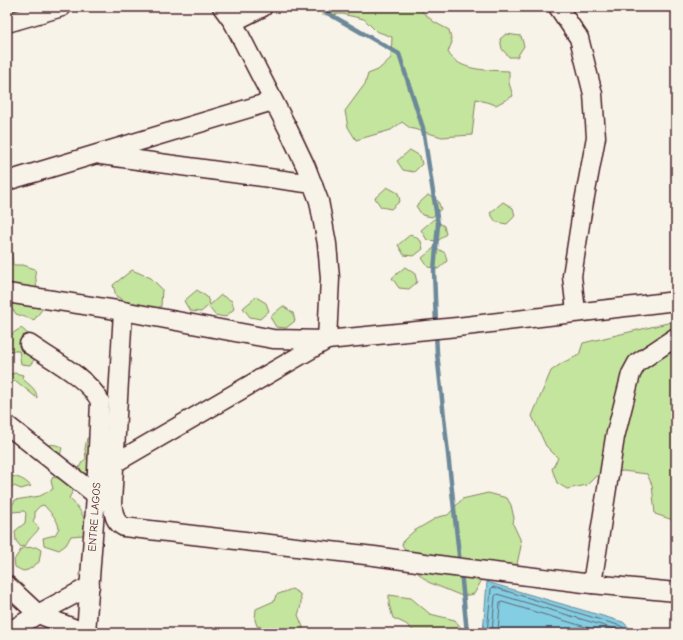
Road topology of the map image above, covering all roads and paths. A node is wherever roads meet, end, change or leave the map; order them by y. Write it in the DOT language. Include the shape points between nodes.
graph roads {
  1 [pos="62,7"];
  2 [pos="222,7"];
  3 [pos="262,7"];
  4 [pos="558,7"];
  5 [pos="233,22"];
  6 [pos="7,23"];
  7 [pos="273,100"];
  8 [pos="96,154"];
  9 [pos="7,181"];
  10 [pos="312,184"];
  11 [pos="7,292"];
  12 [pos="676,301"];
  13 [pos="123,311"];
  14 [pos="576,312"];
  15 [pos="676,337"];
  16 [pos="327,340"];
  17 [pos="30,344"];
  18 [pos="7,425"];
  19 [pos="115,462"];
  20 [pos="96,495"];
  21 [pos="592,584"];
  22 [pos="7,586"];
  23 [pos="90,586"];
  24 [pos="676,592"];
  25 [pos="38,614"];
  26 [pos="7,633"];
  27 [pos="86,633"];
  1 -- 6 [label="street"];
  2 -- 5 [label="street"];
  3 -- 5 [label="street"];
  4 -- 14 [label="street" via="579,38 593,94 596,137 572,276"];
  5 -- 7 [label="street"];
  7 -- 8 [label="street"];
  7 -- 10 [label="street"];
  8 -- 9 [label="street"];
  8 -- 10 [label="street"];
  10 -- 16 [label="street" via="319,201 327,244 330,278"];
  11 -- 13 [label="street"];
  12 -- 14 [label="street"];
  13 -- 16 [label="street" via="273,339"];
  13 -- 19 [label="street"];
  14 -- 16 [label="street"];
  15 -- 21 [label="street" via="637,363 630,374 615,437"];
  16 -- 19 [label="street"];
  17 -- 20 [label="street, ENTRE LAGOS" via="81,379 96,393 100,401"];
  18 -- 20 [label="street"];
  19 -- 21 [label="street" via="112,504 115,519 124,527"];
  20 -- 23 [label="street, ENTRE LAGOS"];
  21 -- 24 [label="street"];
  22 -- 25 [label="street"];
  23 -- 25 [label="street"];
  23 -- 27 [label="street, ENTRE LAGOS"];
  25 -- 26 [label="street"];
  25 -- 27 [label="street"];
}
